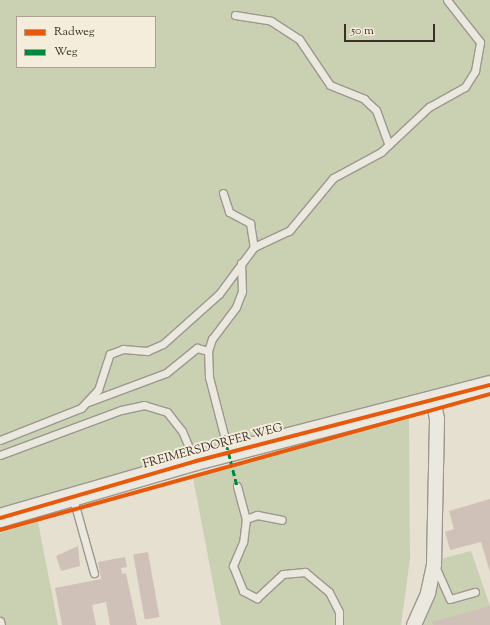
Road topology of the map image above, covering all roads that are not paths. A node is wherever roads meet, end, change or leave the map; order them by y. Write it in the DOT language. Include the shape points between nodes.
graph roads {
  1 [pos="447,0"];
  2 [pos="236,15"];
  3 [pos="389,145"];
  4 [pos="223,193"];
  5 [pos="254,247"];
  6 [pos="241,263"];
  7 [pos="208,351"];
  8 [pos="490,385"];
  9 [pos="433,399"];
  10 [pos="88,402"];
  11 [pos="224,435"];
  12 [pos="0,440"];
  13 [pos="0,454"];
  14 [pos="196,461"];
  15 [pos="237,486"];
  16 [pos="73,498"];
  17 [pos="0,518"];
  18 [pos="246,519"];
  19 [pos="282,520"];
  20 [pos="434,564"];
  21 [pos="94,573"];
  22 [pos="476,592"];
  23 [pos="0,621"];
  24 [pos="1,625"];
  25 [pos="339,625"];
  26 [pos="414,625"];
  1 -- 3 [label="lane" via="480,42 475,71 465,87 429,107"];
  2 -- 3 [label="lane" via="270,21 299,39 330,85 364,99 376,110"];
  3 -- 5 [label="lane" via="334,178 289,231"];
  4 -- 5 [label="lane" via="229,212 250,222"];
  5 -- 6 [label="lane"];
  6 -- 7 [label="lane" via="242,291 236,307 212,339"];
  6 -- 10 [label="lane" via="219,294 163,344 148,351 122,349 110,354 98,390"];
  7 -- 10 [label="lane" via="197,348 166,373"];
  7 -- 11 [label="lane" via="209,376"];
  8 -- 9 [label="street, FREIMERSDORFER WEG"];
  9 -- 14 [label="street, FREIMERSDORFER WEG"];
  9 -- 20 [label="street" via="437,419"];
  10 -- 12 [label="lane"];
  13 -- 14 [label="lane" via="120,410 144,405 167,412 182,431"];
  14 -- 16 [label="street, FREIMERSDORFER WEG"];
  15 -- 18 [label="lane"];
  16 -- 17 [label="street, FREIMERSDORFER WEG"];
  16 -- 21 [label="lane"];
  18 -- 19 [label="lane" via="257,515"];
  18 -- 25 [label="lane" via="243,542 233,566 246,595 262,596 290,571 305,572 329,592 339,612"];
  20 -- 22 [label="lane" via="450,599"];
  20 -- 26 [label="street" via="428,593"];
  23 -- 24 [label="lane"];
}
